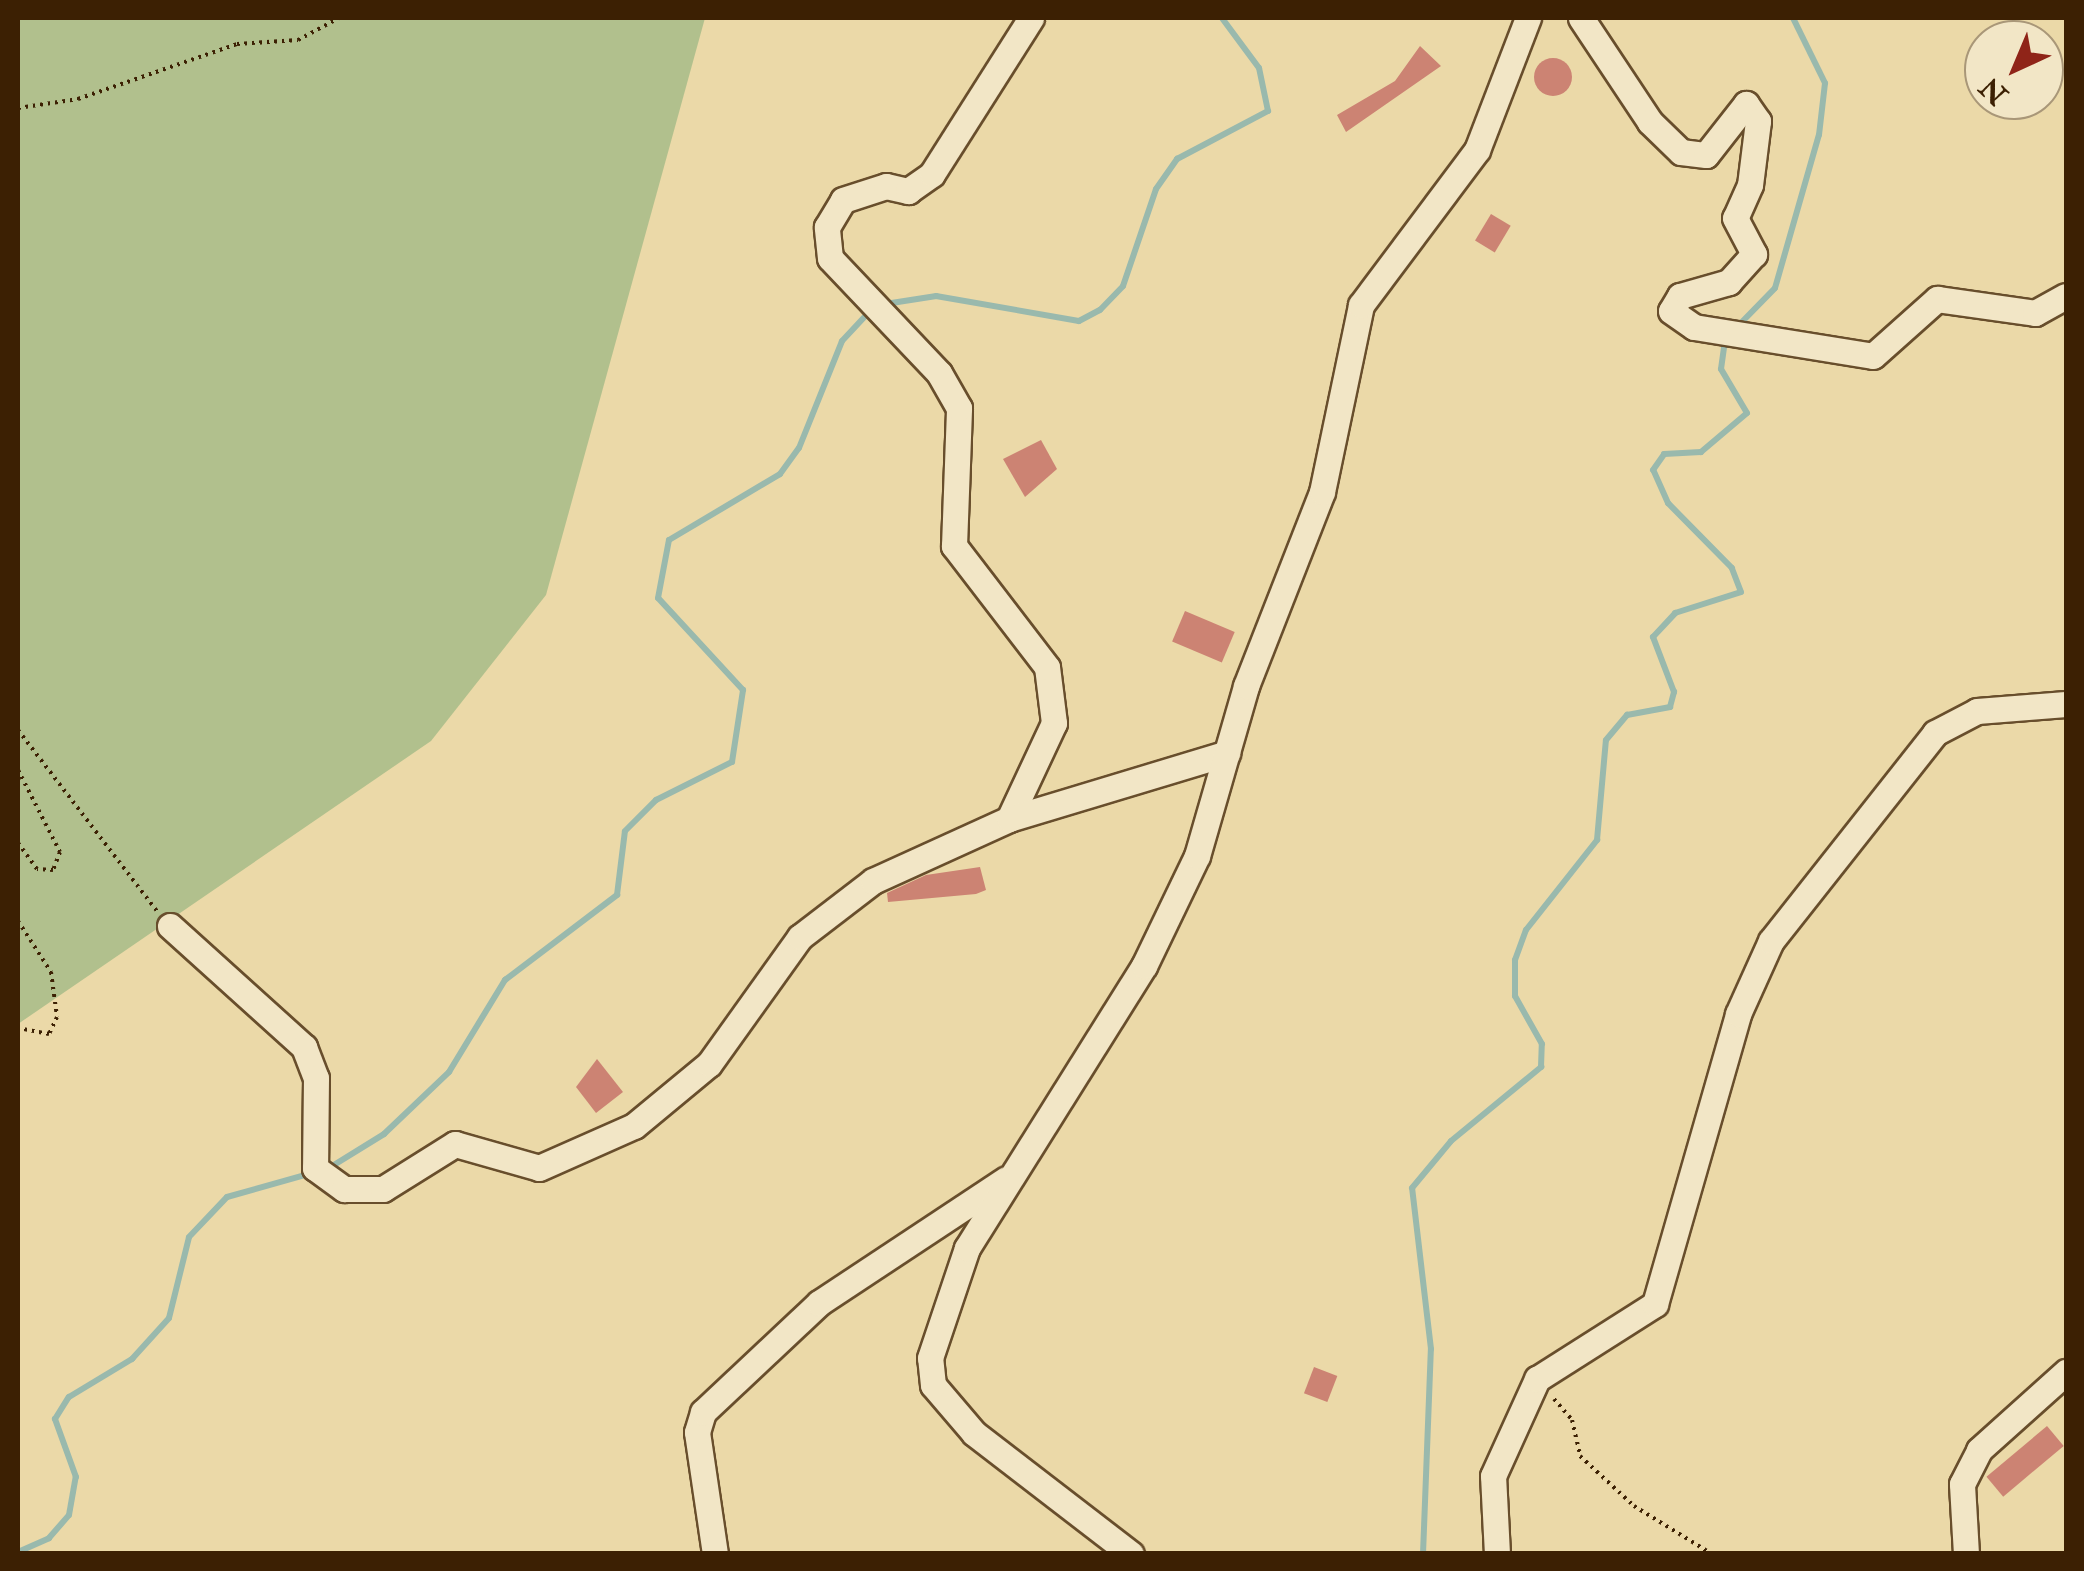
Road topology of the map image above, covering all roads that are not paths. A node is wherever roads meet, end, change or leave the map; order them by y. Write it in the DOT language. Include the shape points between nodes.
graph roads {
  1 [pos="1031,18"];
  2 [pos="1528,18"];
  3 [pos="1581,18"];
  4 [pos="2066,296"];
  5 [pos="2066,704"];
  6 [pos="1226,753"];
  7 [pos="1009,820"];
  8 [pos="170,926"];
  9 [pos="1010,1176"];
  10 [pos="2066,1372"];
  11 [pos="715,1554"];
  12 [pos="1131,1554"];
  13 [pos="1498,1554"];
  14 [pos="1966,1554"];
  1 -- 7 [label="street" via="932,174 908,190 886,186 843,200 827,226 830,258 939,373 959,408 954,546 1046,666 1054,723"];
  2 -- 6 [label="street" via="1478,150 1362,305 1322,492"];
  3 -- 4 [label="street" via="1650,122 1681,152 1706,155 1746,104 1758,121 1750,185 1735,218 1754,254 1729,282 1680,296 1671,310 1694,327 1873,356 1937,299 2036,313"];
  5 -- 13 [label="street" via="1977,711 1935,733 1771,941 1738,1014 1654,1304 1537,1379 1493,1476"];
  6 -- 7 [label="street"];
  6 -- 9 [label="street" via="1197,856 1144,966"];
  7 -- 8 [label="street" via="873,881 800,937 708,1064 634,1126 539,1168 440,1146 383,1189 344,1188 315,1168 316,1078 304,1047"];
  9 -- 11 [label="street" via="818,1304 703,1412 697,1432"];
  9 -- 12 [label="street" via="950,1285 930,1358 933,1385 974,1432"];
  10 -- 14 [label="street" via="1979,1450 1962,1484"];
}
